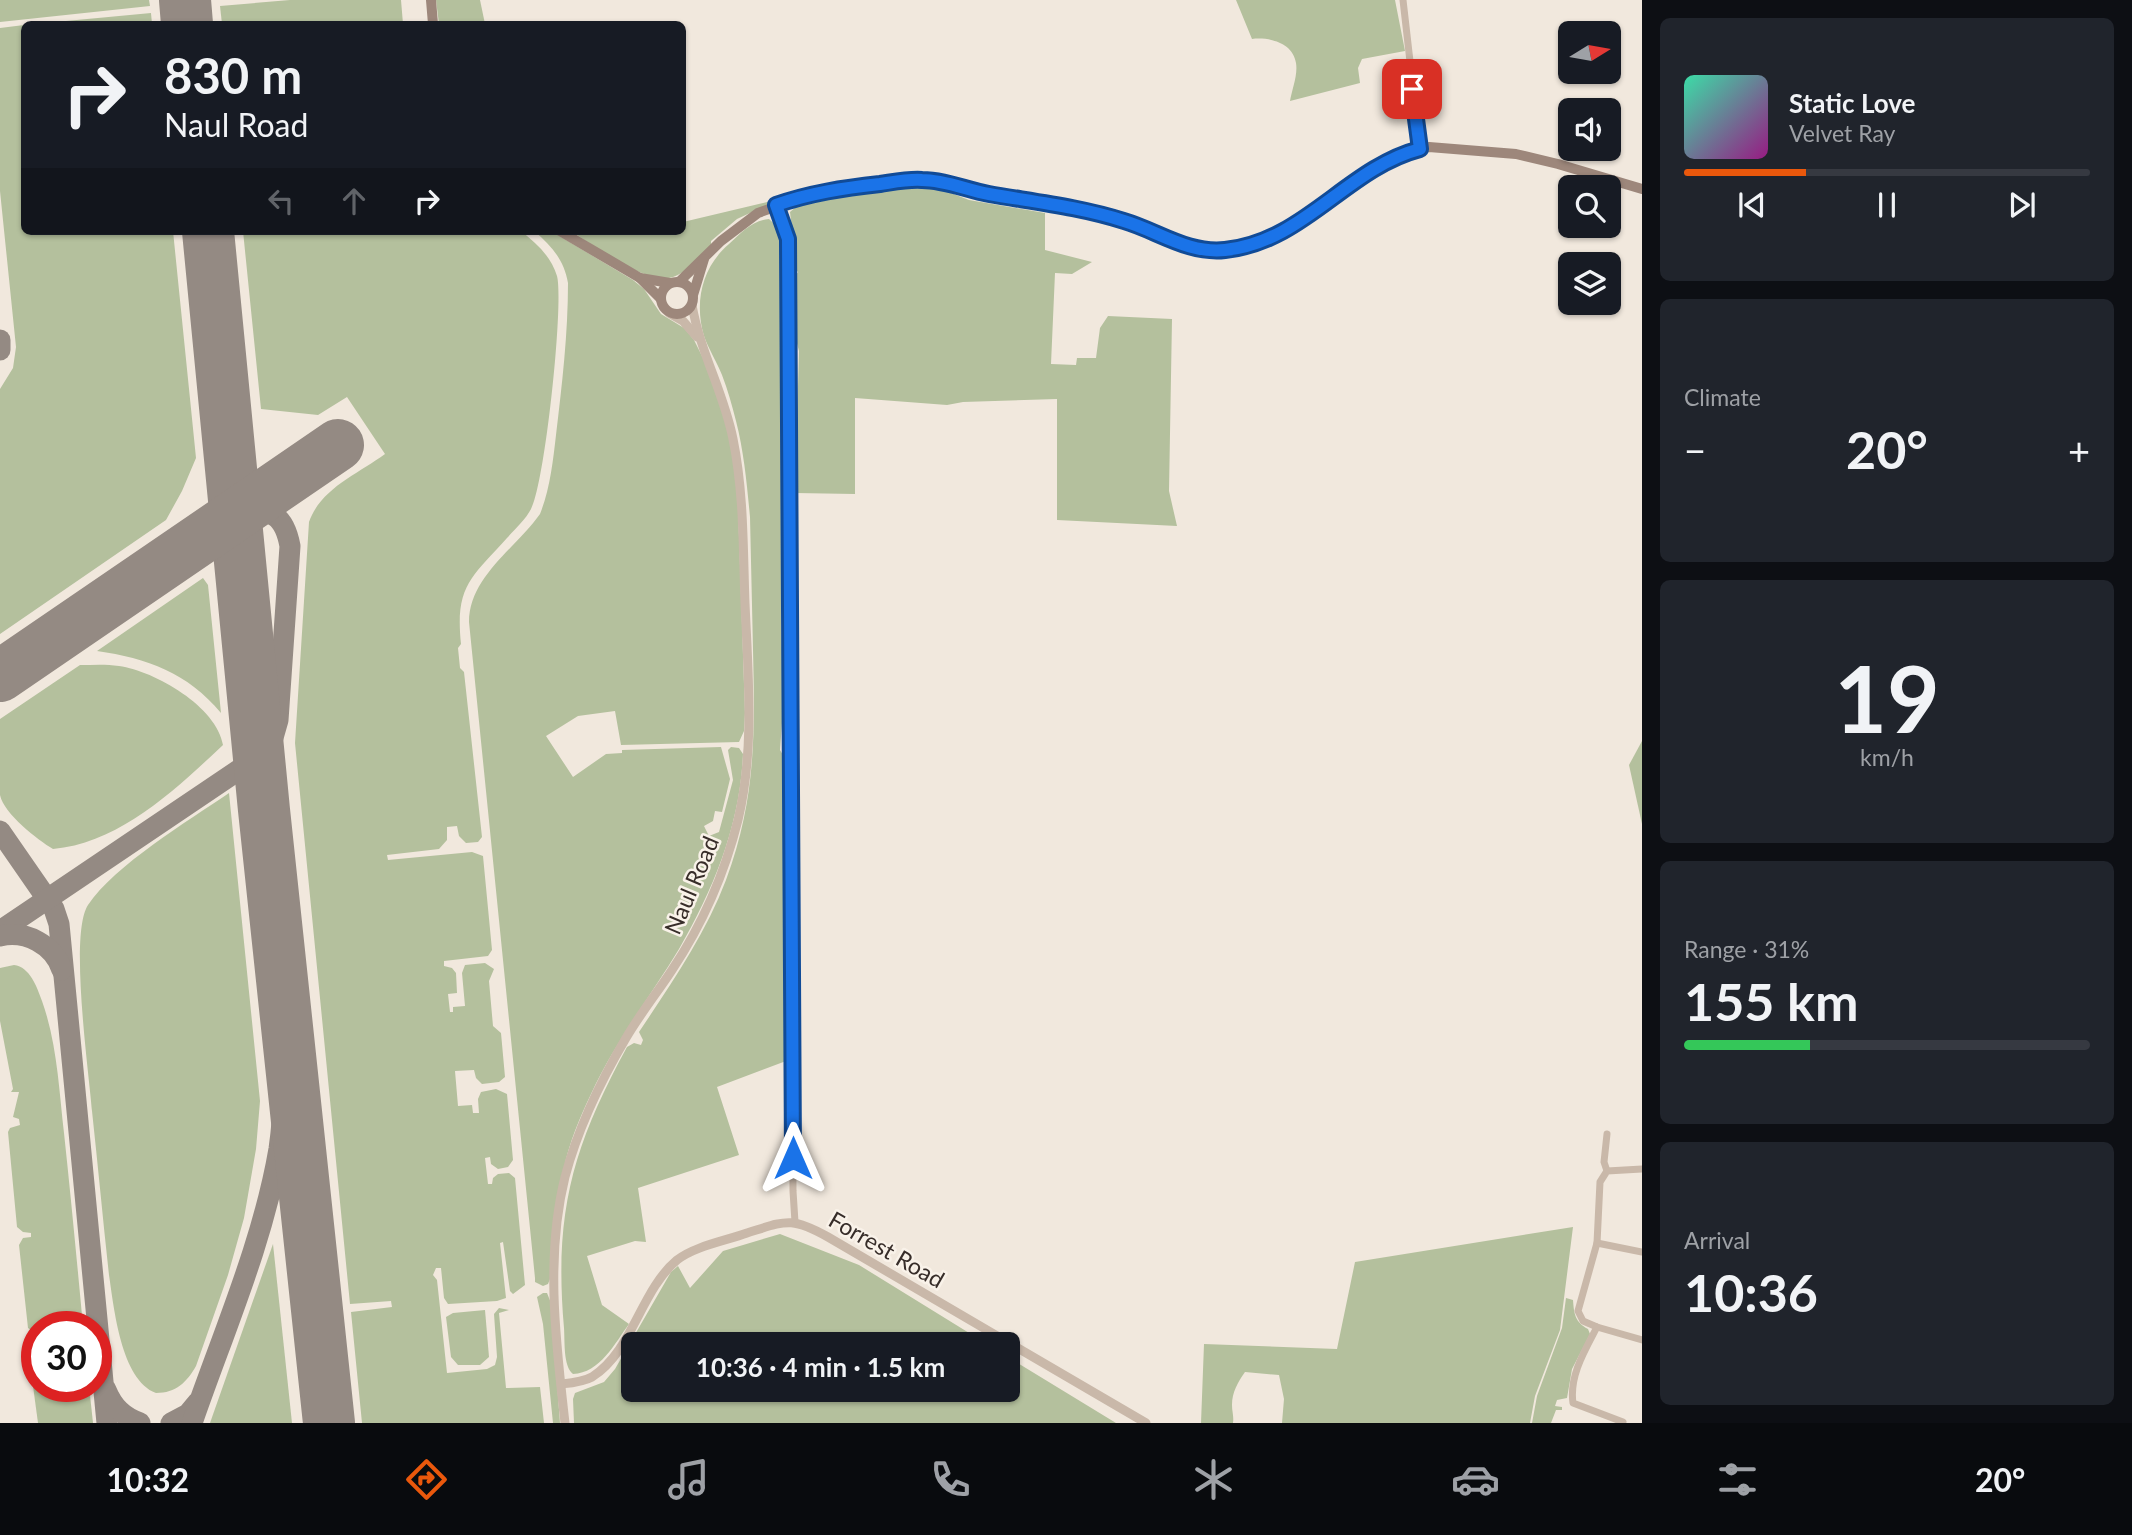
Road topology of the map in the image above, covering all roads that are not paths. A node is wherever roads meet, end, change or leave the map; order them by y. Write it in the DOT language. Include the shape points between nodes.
graph roads {
  1 [pos="431,0"];
  2 [pos="1403,0"];
  3 [pos="433,21"];
  4 [pos="1420,149"];
  5 [pos="1642,190"];
  6 [pos="776,205"];
  7 [pos="567,235"];
  8 [pos="705,259"];
  9 [pos="640,278"];
  10 [pos="675,283"];
  11 [pos="661,299"];
  12 [pos="692,300"];
  13 [pos="669,313"];
  14 [pos="698,338"];
  15 [pos="1607,1134"];
  16 [pos="1642,1169"];
  17 [pos="1607,1171"];
  18 [pos="795,1222"];
  19 [pos="1597,1243"];
  20 [pos="1642,1252"];
  21 [pos="1597,1327"];
  22 [pos="1642,1340"];
  23 [pos="561,1384"];
  24 [pos="1623,1422"];
  25 [pos="565,1423"];
  26 [pos="1146,1423"];
  1 -- 3 [label="main road"];
  2 -- 4 [label="street"];
  4 -- 5 [label="main road, Naul Road" via="1516,154"];
  4 -- 6 [label="main road, Naul Road" via="1384,164 1271,239 1224,250 1191,247 1083,210 923,180 828,191"];
  6 -- 8 [label="main road, Naul Road" via="739,226"];
  6 -- 18 [label="street" via="788,239"];
  7 -- 9 [label="main road"];
  8 -- 10 [label="main road, Naul Road"];
  8 -- 12 [label="main road, Naul Road"];
  9 -- 10 [label="main road"];
  9 -- 11 [label="main road"];
  10 -- 11 [label="main road" via="664,289"];
  10 -- 12 [label="main road" via="688,286"];
  11 -- 13 [label="main road"];
  12 -- 13 [label="main road" via="680,314"];
  12 -- 14 [label="street, Naul Road"];
  13 -- 14 [label="street, Naul Road"];
  14 -- 23 [label="street, Naul Road" via="726,409 740,482 746,780 725,864 698,923 628,1035 578,1134 564,1180 554,1260"];
  15 -- 17 [label="street"];
  16 -- 17 [label="street"];
  17 -- 19 [label="street" via="1600,1182"];
  18 -- 23 [label="street, Forrest Road" via="778,1223 678,1259 657,1284 610,1361 591,1377"];
  18 -- 26 [label="street, Forrest Road" via="848,1248"];
  19 -- 20 [label="street"];
  19 -- 21 [label="street" via="1578,1311 1583,1321"];
  21 -- 22 [label="street"];
  21 -- 24 [label="street" via="1574,1381 1573,1403"];
  23 -- 25 [label="street, Naul Road"];
}
